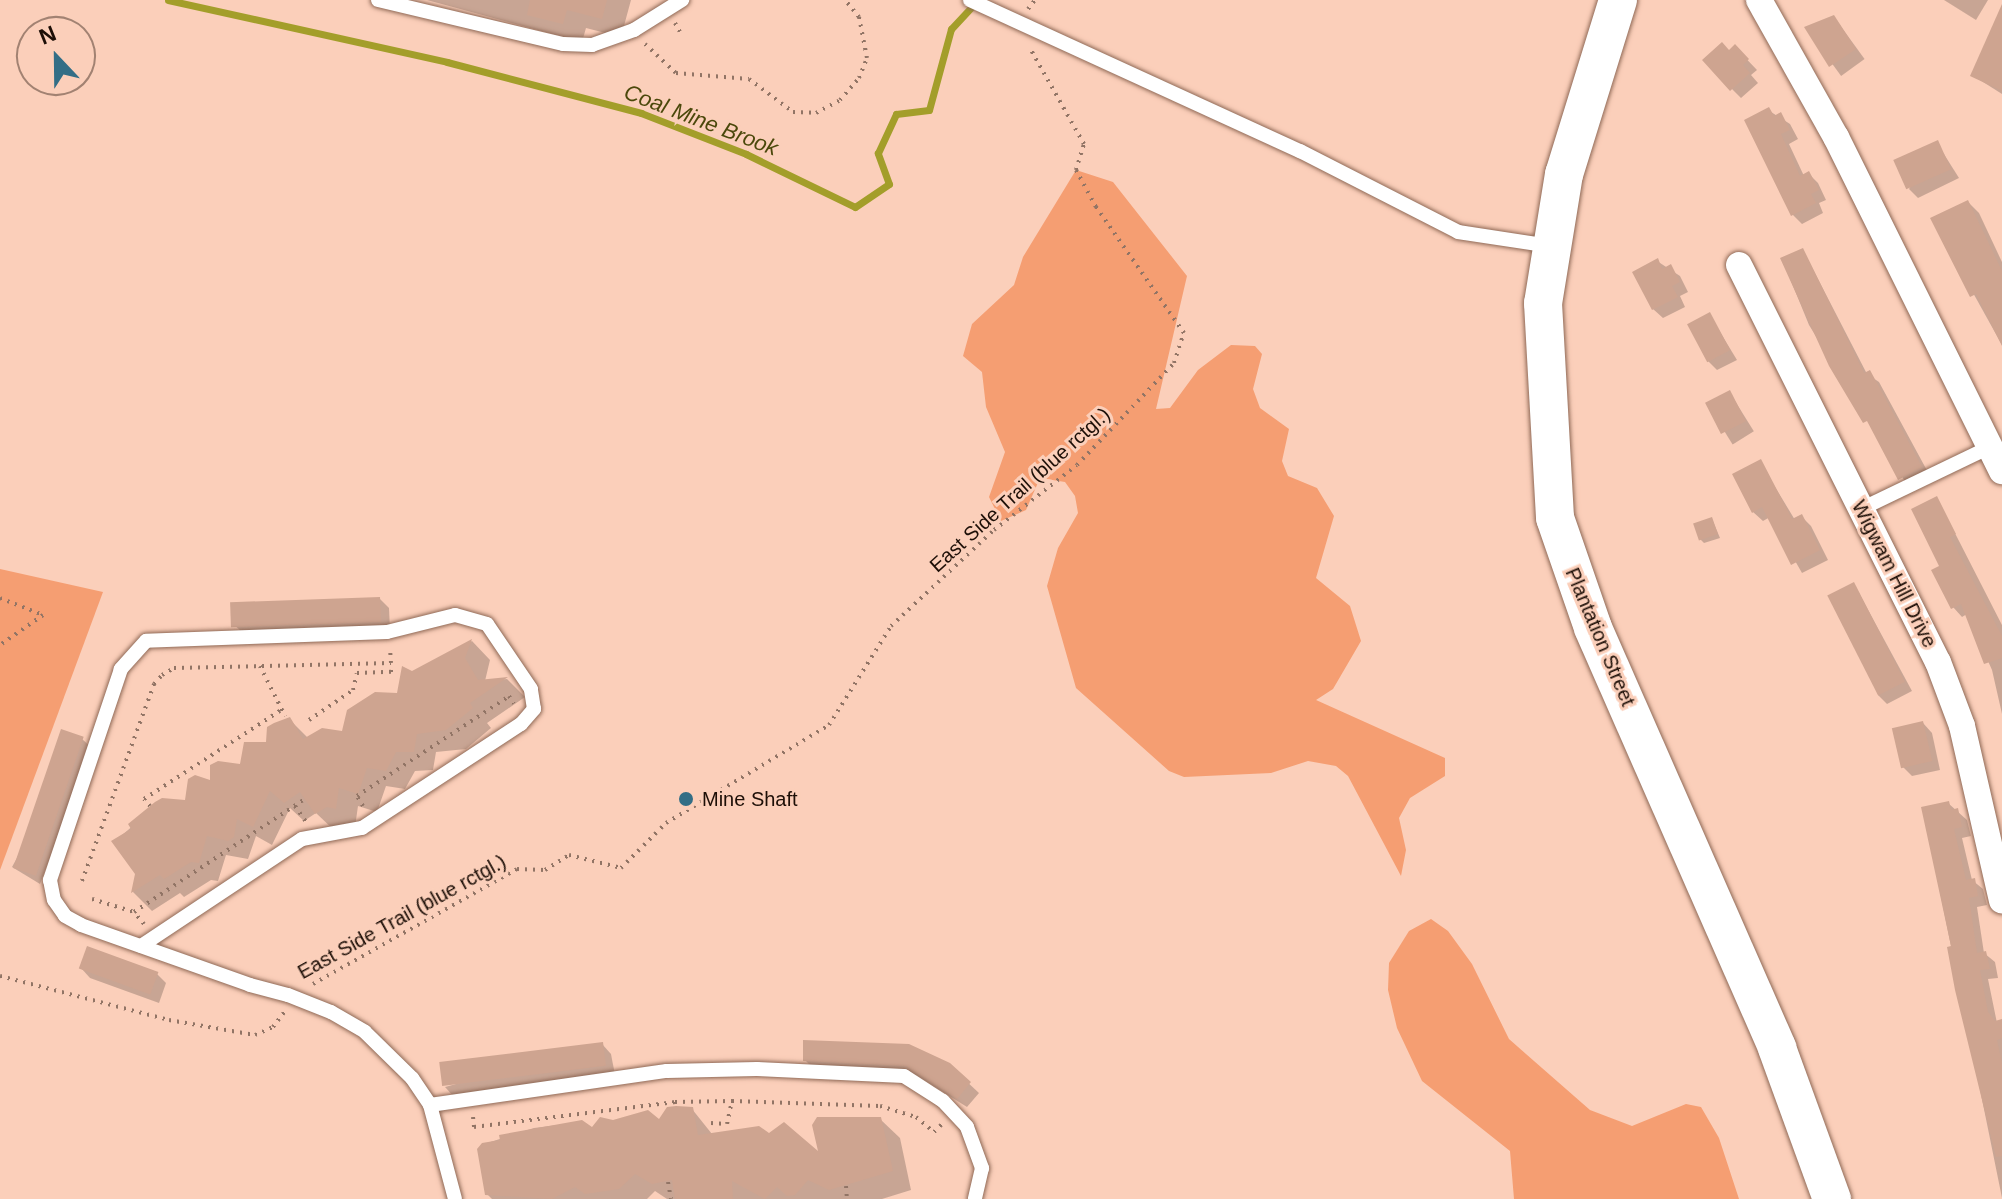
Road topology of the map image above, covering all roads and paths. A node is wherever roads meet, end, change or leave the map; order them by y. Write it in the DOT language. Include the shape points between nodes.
graph roads {
  1 [pos="378,0"];
  2 [pos="682,0"];
  3 [pos="845,0"];
  4 [pos="1035,0"];
  5 [pos="1618,0"];
  6 [pos="1759,0"];
  7 [pos="976,3"];
  8 [pos="1018,22"];
  9 [pos="634,30"];
  10 [pos="1551,246"];
  11 [pos="1739,265"];
  12 [pos="1990,447"];
  13 [pos="2002,471"];
  14 [pos="1861,509"];
  15 [pos="0,598"];
  16 [pos="0,645"];
  17 [pos="394,646"];
  18 [pos="391,663"];
  19 [pos="260,666"];
  20 [pos="518,709"];
  21 [pos="281,710"];
  22 [pos="285,716"];
  23 [pos="309,720"];
  24 [pos="305,799"];
  25 [pos="150,806"];
  26 [pos="295,806"];
  27 [pos="358,816"];
  28 [pos="318,826"];
  29 [pos="82,881"];
  30 [pos="92,899"];
  31 [pos="2002,900"];
  32 [pos="134,912"];
  33 [pos="146,942"];
  34 [pos="0,976"];
  35 [pos="295,998"];
  36 [pos="732,1101"];
  37 [pos="430,1105"];
  38 [pos="467,1113"];
  39 [pos="949,1122"];
  40 [pos="711,1123"];
  41 [pos="668,1182"];
  42 [pos="846,1186"];
  43 [pos="455,1199"];
  44 [pos="671,1199"];
  45 [pos="847,1199"];
  46 [pos="975,1199"];
  47 [pos="1832,1199"];
  1 -- 9 [label="lane" via="563,44 601,44"];
  2 -- 9 [label="lane"];
  3 -- 9 [label="path" via="859,17 867,58 859,78 840,100 816,113 793,112 749,79 676,73 656,59"];
  4 -- 8 [label="path"];
  5 -- 10 [label="main road, Plantation Street" via="1564,174"];
  6 -- 12 [label="street" via="1836,137"];
  7 -- 8 [label="lane"];
  8 -- 10 [label="lane" via="1300,151 1458,232"];
  8 -- 35 [label="path, East Side Trail (blue rctgl.)" via="1084,144 1076,170 1184,333 1174,363 1077,465 994,530 891,626 829,725 666,823 621,868 569,855 545,870 517,869 324,983 306,985"];
  10 -- 47 [label="main road, Plantation Street" via="1542,356 1555,518 1593,628 1699,861 1777,1048"];
  11 -- 14 [label="street, Wigwam Hill Drive"];
  12 -- 13 [label="street"];
  12 -- 14 [label="lane"];
  14 -- 31 [label="street, Wigwam Hill Drive" via="1954,701"];
  15 -- 16 [label="path" via="43,615"];
  17 -- 18 [label="path"];
  18 -- 19 [label="path"];
  18 -- 23 [label="path" via="391,672 357,673 353,690"];
  19 -- 21 [label="path"];
  19 -- 29 [label="path" via="174,668 154,684"];
  20 -- 27 [label="path" via="509,696 357,796 365,811"];
  21 -- 22 [label="path"];
  21 -- 25 [label="path" via="144,799"];
  24 -- 26 [label="path"];
  26 -- 28 [label="path" via="306,822"];
  26 -- 32 [label="path"];
  30 -- 32 [label="path"];
  32 -- 33 [label="path"];
  33 -- 33 [label="lane" via="65,916 50,880 121,669 146,641 387,632 455,615 496,631 535,699 521,724 362,828 302,839"];
  33 -- 35 [label="lane"];
  34 -- 35 [label="path, East Side Trail (blue rctgl.)" via="169,1020 255,1035 273,1027"];
  35 -- 37 [label="lane" via="365,1032 412,1078"];
  36 -- 38 [label="path" via="675,1102 474,1127 472,1112"];
  36 -- 39 [label="path" via="895,1108 934,1132"];
  36 -- 40 [label="path" via="727,1124"];
  37 -- 43 [label="lane"];
  37 -- 46 [label="lane" via="667,1071 904,1076 943,1101 967,1127 982,1168"];
  41 -- 44 [label="path"];
  42 -- 45 [label="path"];
}
